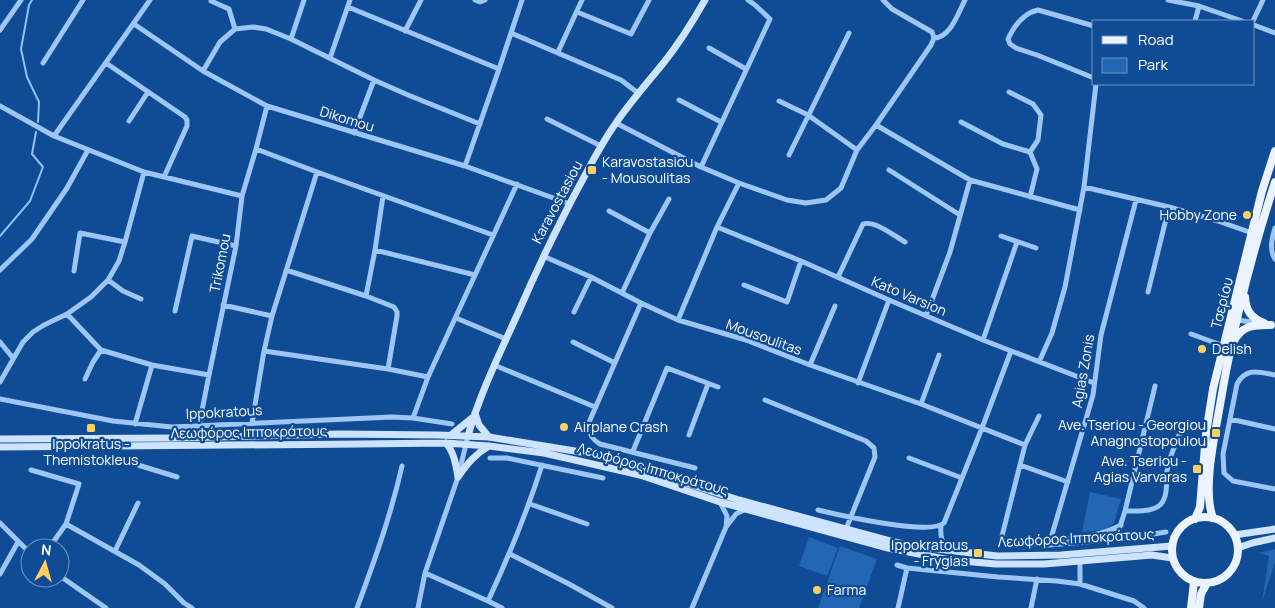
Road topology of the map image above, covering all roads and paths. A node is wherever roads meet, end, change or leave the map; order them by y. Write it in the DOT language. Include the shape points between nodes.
graph roads {
  1 [pos="21,0"];
  2 [pos="84,0"];
  3 [pos="150,0"];
  4 [pos="304,0"];
  5 [pos="350,0"];
  6 [pos="421,0"];
  7 [pos="475,0"];
  8 [pos="485,0"];
  9 [pos="522,0"];
  10 [pos="582,0"];
  11 [pos="649,0"];
  12 [pos="704,0"];
  13 [pos="748,0"];
  14 [pos="883,0"];
  15 [pos="965,0"];
  16 [pos="1168,0"];
  17 [pos="1263,0"];
  18 [pos="211,1"];
  19 [pos="756,2"];
  20 [pos="1199,6"];
  21 [pos="348,7"];
  22 [pos="577,12"];
  23 [pos="1194,20"];
  24 [pos="1239,20"];
  25 [pos="1253,20"];
  26 [pos="134,24"];
  27 [pos="1092,25"];
  28 [pos="1255,25"];
  29 [pos="235,29"];
  30 [pos="0,30"];
  31 [pos="405,31"];
  32 [pos="511,33"];
  33 [pos="849,33"];
  34 [pos="1275,33"];
  35 [pos="934,38"];
  36 [pos="291,39"];
  37 [pos="709,48"];
  38 [pos="558,52"];
  39 [pos="330,58"];
  40 [pos="43,63"];
  41 [pos="106,63"];
  42 [pos="746,69"];
  43 [pos="499,70"];
  44 [pos="203,71"];
  45 [pos="1092,77"];
  46 [pos="374,80"];
  47 [pos="1096,85"];
  48 [pos="148,92"];
  49 [pos="1009,92"];
  50 [pos="638,93"];
  51 [pos="679,100"];
  52 [pos="779,101"];
  53 [pos="267,106"];
  54 [pos="2,108"];
  55 [pos="0,115"];
  56 [pos="808,115"];
  57 [pos="547,119"];
  58 [pos="129,121"];
  59 [pos="721,122"];
  60 [pos="961,122"];
  61 [pos="616,123"];
  62 [pos="480,124"];
  63 [pos="876,125"];
  64 [pos="354,133"];
  65 [pos="54,136"];
  66 [pos="601,146"];
  67 [pos="256,149"];
  68 [pos="88,150"];
  69 [pos="857,150"];
  70 [pos="1275,151"];
  71 [pos="1030,152"];
  72 [pos="789,155"];
  73 [pos="465,166"];
  74 [pos="701,167"];
  75 [pos="889,170"];
  76 [pos="144,172"];
  77 [pos="317,172"];
  78 [pos="164,178"];
  79 [pos="970,180"];
  80 [pos="1275,182"];
  81 [pos="738,183"];
  82 [pos="517,184"];
  83 [pos="1084,188"];
  84 [pos="242,196"];
  85 [pos="383,196"];
  86 [pos="1030,197"];
  87 [pos="669,199"];
  88 [pos="1136,200"];
  89 [pos="570,204"];
  90 [pos="1169,207"];
  91 [pos="1080,210"];
  92 [pos="609,211"];
  93 [pos="960,215"];
  94 [pos="717,227"];
  95 [pos="1275,228"];
  96 [pos="650,233"];
  97 [pos="1252,234"];
  98 [pos="493,235"];
  99 [pos="1001,236"];
  100 [pos="126,242"];
  101 [pos="905,242"];
  102 [pos="1017,242"];
  103 [pos="236,246"];
  104 [pos="1036,248"];
  105 [pos="375,250"];
  106 [pos="543,256"];
  107 [pos="1275,259"];
  108 [pos="801,260"];
  109 [pos="0,270"];
  110 [pos="286,270"];
  111 [pos="74,271"];
  112 [pos="475,275"];
  113 [pos="591,277"];
  114 [pos="838,277"];
  115 [pos="108,280"];
  116 [pos="744,285"];
  117 [pos="1244,288"];
  118 [pos="1148,292"];
  119 [pos="622,293"];
  120 [pos="366,296"];
  121 [pos="141,299"];
  122 [pos="889,300"];
  123 [pos="641,303"];
  124 [pos="223,305"];
  125 [pos="835,306"];
  126 [pos="175,311"];
  127 [pos="574,312"];
  128 [pos="67,314"];
  129 [pos="272,316"];
  130 [pos="926,316"];
  131 [pos="456,318"];
  132 [pos="678,320"];
  133 [pos="1237,322"];
  134 [pos="1273,325"];
  135 [pos="1191,334"];
  136 [pos="506,339"];
  137 [pos="983,340"];
  138 [pos="0,342"];
  139 [pos="573,342"];
  140 [pos="1227,349"];
  141 [pos="101,350"];
  142 [pos="1011,350"];
  143 [pos="264,351"];
  144 [pos="939,355"];
  145 [pos="13,358"];
  146 [pos="1039,362"];
  147 [pos="615,363"];
  148 [pos="152,364"];
  149 [pos="494,365"];
  150 [pos="810,366"];
  151 [pos="388,369"];
  152 [pos="209,375"];
  153 [pos="1275,375"];
  154 [pos="428,377"];
  155 [pos="85,379"];
  156 [pos="0,382"];
  157 [pos="858,383"];
  158 [pos="1094,383"];
  159 [pos="708,384"];
  160 [pos="1155,386"];
  161 [pos="718,387"];
  162 [pos="0,399"];
  163 [pos="765,400"];
  164 [pos="921,404"];
  165 [pos="595,407"];
  166 [pos="475,413"];
  167 [pos="1039,416"];
  168 [pos="413,418"];
  169 [pos="1230,419"];
  170 [pos="252,423"];
  171 [pos="135,424"];
  172 [pos="452,424"];
  173 [pos="199,426"];
  174 [pos="982,428"];
  175 [pos="1275,429"];
  176 [pos="1180,433"];
  177 [pos="689,434"];
  178 [pos="451,435"];
  179 [pos="489,437"];
  180 [pos="0,439"];
  181 [pos="470,439"];
  182 [pos="446,444"];
  183 [pos="1026,445"];
  184 [pos="489,446"];
  185 [pos="0,447"];
  186 [pos="633,452"];
  187 [pos="490,458"];
  188 [pos="909,458"];
  189 [pos="138,465"];
  190 [pos="542,465"];
  191 [pos="1020,465"];
  192 [pos="402,466"];
  193 [pos="695,468"];
  194 [pos="31,470"];
  195 [pos="177,477"];
  196 [pos="458,477"];
  197 [pos="603,478"];
  198 [pos="962,478"];
  199 [pos="1068,482"];
  200 [pos="1275,489"];
  201 [pos="720,502"];
  202 [pos="138,503"];
  203 [pos="530,504"];
  204 [pos="746,509"];
  205 [pos="818,510"];
  206 [pos="1125,511"];
  207 [pos="851,518"];
  208 [pos="1214,518"];
  209 [pos="1195,519"];
  210 [pos="0,523"];
  211 [pos="66,524"];
  212 [pos="587,524"];
  213 [pos="942,524"];
  214 [pos="1121,525"];
  215 [pos="726,527"];
  216 [pos="846,529"];
  217 [pos="1275,529"];
  218 [pos="1166,532"];
  219 [pos="1234,535"];
  220 [pos="56,538"];
  221 [pos="1275,538"];
  222 [pos="941,539"];
  223 [pos="1116,539"];
  224 [pos="1058,540"];
  225 [pos="18,542"];
  226 [pos="1049,545"];
  227 [pos="1172,546"];
  228 [pos="931,548"];
  229 [pos="1238,548"];
  230 [pos="946,550"];
  231 [pos="1120,550"];
  232 [pos="115,551"];
  233 [pos="510,554"];
  234 [pos="1172,558"];
  235 [pos="1080,562"];
  236 [pos="897,565"];
  237 [pos="907,568"];
  238 [pos="425,573"];
  239 [pos="0,574"];
  240 [pos="1037,579"];
  241 [pos="1194,582"];
  242 [pos="70,583"];
  243 [pos="1207,583"];
  244 [pos="1080,584"];
  245 [pos="488,601"];
  246 [pos="106,608"];
  247 [pos="192,608"];
  248 [pos="357,608"];
  249 [pos="418,608"];
  250 [pos="502,608"];
  251 [pos="612,608"];
  252 [pos="692,608"];
  253 [pos="898,608"];
  254 [pos="1031,608"];
  255 [pos="1144,608"];
  256 [pos="1191,608"];
  257 [pos="1200,608"];
  1 -- 30 [label="street"];
  2 -- 40 [label="street"];
  3 -- 26 [label="street"];
  4 -- 36 [label="street"];
  5 -- 21 [label="street"];
  6 -- 31 [label="street"];
  7 -- 8 [label="street"];
  9 -- 32 [label="street"];
  10 -- 22 [label="street"];
  11 -- 22 [label="street" via="631,34"];
  12 -- 50 [label="main road, Karavostasiou" via="666,59"];
  13 -- 19 [label="street"];
  14 -- 35 [label="street" via="892,9 932,32"];
  15 -- 35 [label="street" via="945,35"];
  16 -- 20 [label="street"];
  17 -- 25 [label="street"];
  18 -- 29 [label="street" via="229,9"];
  19 -- 42 [label="street" via="770,19"];
  20 -- 23 [label="street"];
  20 -- 24 [label="street"];
  21 -- 31 [label="street"];
  21 -- 39 [label="street"];
  22 -- 38 [label="street"];
  26 -- 41 [label="street"];
  26 -- 44 [label="street, Dikomou"];
  27 -- 45 [label="street" via="1038,10 1019,22 1008,40 1016,48"];
  28 -- 34 [label="street"];
  29 -- 36 [label="street" via="266,29"];
  29 -- 44 [label="street" via="220,42"];
  31 -- 43 [label="street"];
  32 -- 38 [label="street"];
  32 -- 43 [label="street"];
  33 -- 56 [label="street"];
  35 -- 63 [label="street"];
  36 -- 39 [label="street"];
  37 -- 42 [label="street"];
  38 -- 50 [label="street" via="621,80"];
  39 -- 46 [label="street"];
  41 -- 48 [label="street"];
  41 -- 65 [label="street"];
  42 -- 59 [label="street"];
  43 -- 62 [label="street"];
  44 -- 53 [label="street, Dikomou"];
  46 -- 62 [label="street"];
  46 -- 64 [label="street"];
  47 -- 83 [label="street"];
  48 -- 58 [label="street"];
  48 -- 78 [label="street" via="185,117 188,123"];
  49 -- 71 [label="street" via="1033,104 1041,115 1038,140"];
  50 -- 61 [label="main road, Karavostasiou"];
  51 -- 59 [label="street"];
  52 -- 56 [label="street"];
  53 -- 64 [label="street, Dikomou"];
  53 -- 67 [label="street, Trikomou"];
  54 -- 55 [label="street"];
  54 -- 65 [label="street"];
  56 -- 69 [label="street"];
  56 -- 72 [label="street"];
  57 -- 66 [label="street"];
  59 -- 74 [label="street"];
  60 -- 71 [label="street" via="1003,144"];
  61 -- 66 [label="main road, Karavostasiou"];
  61 -- 74 [label="street"];
  62 -- 73 [label="street"];
  63 -- 69 [label="street"];
  63 -- 79 [label="street"];
  64 -- 73 [label="street, Dikomou"];
  65 -- 68 [label="street"];
  66 -- 89 [label="main road, Karavostasiou"];
  67 -- 77 [label="street"];
  67 -- 84 [label="street, Trikomou"];
  68 -- 76 [label="street"];
  68 -- 109 [label="street" via="32,239"];
  69 -- 81 [label="street" via="841,188 826,200 806,203 786,200"];
  70 -- 97 [label="main road, Τσερίου"];
  71 -- 86 [label="street" via="1037,170"];
  73 -- 82 [label="street, Dikomou"];
  74 -- 81 [label="street"];
  75 -- 93 [label="street"];
  76 -- 78 [label="street"];
  76 -- 100 [label="street"];
  77 -- 85 [label="street"];
  77 -- 110 [label="street"];
  78 -- 84 [label="street"];
  79 -- 86 [label="street"];
  79 -- 93 [label="street"];
  80 -- 117 [label="main road, Τσερίου"];
  81 -- 94 [label="street"];
  82 -- 89 [label="street, Dikomou"];
  82 -- 98 [label="street"];
  83 -- 88 [label="street"];
  83 -- 91 [label="street"];
  84 -- 103 [label="street, Trikomou"];
  85 -- 98 [label="street"];
  85 -- 105 [label="street"];
  86 -- 91 [label="street"];
  87 -- 96 [label="street"];
  88 -- 90 [label="street"];
  88 -- 158 [label="street, Agias Zonis" via="1102,327"];
  89 -- 106 [label="main road, Karavostasiou"];
  90 -- 97 [label="street"];
  90 -- 118 [label="street"];
  91 -- 146 [label="street" via="1065,287 1052,333"];
  92 -- 96 [label="street"];
  93 -- 130 [label="street"];
  94 -- 108 [label="street, Kato Varsion"];
  94 -- 132 [label="street"];
  95 -- 107 [label="street" via="1272,240"];
  96 -- 119 [label="street"];
  97 -- 140 [label="main road, Τσερίου"];
  98 -- 112 [label="street"];
  99 -- 102 [label="street"];
  100 -- 111 [label="street" via="80,233"];
  100 -- 115 [label="street"];
  101 -- 114 [label="street" via="873,224 862,224"];
  102 -- 104 [label="street"];
  102 -- 137 [label="street"];
  103 -- 124 [label="street, Trikomou"];
  103 -- 126 [label="street" via="192,236"];
  105 -- 112 [label="street"];
  105 -- 120 [label="street"];
  106 -- 113 [label="street, Mousoulitas"];
  106 -- 136 [label="main road, Karavostasiou"];
  108 -- 114 [label="street, Kato Varsion"];
  108 -- 116 [label="street" via="787,302"];
  110 -- 120 [label="street"];
  110 -- 129 [label="street"];
  112 -- 131 [label="street"];
  113 -- 119 [label="street, Mousoulitas"];
  113 -- 127 [label="street"];
  114 -- 122 [label="street, Kato Varsion"];
  115 -- 121 [label="street"];
  115 -- 128 [label="street"];
  117 -- 133 [label="main road, Τσερίου"];
  117 -- 134 [label="main road" via="1248,313 1254,319"];
  119 -- 123 [label="street, Mousoulitas"];
  120 -- 151 [label="street" via="394,307 397,312"];
  122 -- 130 [label="street, Kato Varsion"];
  122 -- 157 [label="street"];
  123 -- 132 [label="street, Mousoulitas"];
  123 -- 147 [label="street"];
  124 -- 129 [label="street"];
  124 -- 152 [label="street, Trikomou"];
  125 -- 150 [label="street"];
  128 -- 141 [label="street"];
  128 -- 145 [label="street" via="33,332"];
  129 -- 143 [label="street"];
  130 -- 137 [label="street, Kato Varsion"];
  131 -- 136 [label="street"];
  131 -- 154 [label="street"];
  132 -- 150 [label="street, Mousoulitas" via="746,340"];
  133 -- 134 [label="street"];
  133 -- 140 [label="main road, Τσερίου"];
  134 -- 140 [label="main road" via="1243,329"];
  135 -- 140 [label="street"];
  136 -- 149 [label="main road, Karavostasiou"];
  137 -- 142 [label="street, Kato Varsion"];
  138 -- 145 [label="street"];
  139 -- 147 [label="street"];
  140 -- 208 [label="main road, Τσερίου" via="1210,461 1209,501"];
  140 -- 209 [label="main road, Τσερίου" via="1213,389 1202,463 1200,506"];
  141 -- 148 [label="street"];
  141 -- 155 [label="street"];
  142 -- 146 [label="street, Kato Varsion"];
  142 -- 174 [label="street"];
  143 -- 151 [label="street"];
  143 -- 170 [label="street"];
  144 -- 164 [label="street"];
  145 -- 156 [label="street"];
  146 -- 158 [label="street, Kato Varsion"];
  147 -- 165 [label="street"];
  148 -- 152 [label="street"];
  148 -- 171 [label="street"];
  149 -- 165 [label="street"];
  149 -- 166 [label="main road, Karavostasiou"];
  150 -- 157 [label="street, Mousoulitas"];
  151 -- 154 [label="street"];
  152 -- 173 [label="street, Trikomou"];
  153 -- 169 [label="street" via="1250,372 1240,378"];
  154 -- 168 [label="street"];
  157 -- 164 [label="street, Mousoulitas"];
  158 -- 199 [label="street, Agias Zonis" via="1094,395"];
  159 -- 161 [label="street"];
  159 -- 177 [label="street"];
  159 -- 186 [label="street" via="667,368"];
  160 -- 206 [label="street"];
  162 -- 171 [label="street, Ippokratous"];
  163 -- 207 [label="street" via="866,441 874,448 875,457"];
  164 -- 174 [label="street, Mousoulitas"];
  165 -- 186 [label="street" via="588,425 591,437 600,444"];
  166 -- 178 [label="main road" via="470,421"];
  166 -- 179 [label="main road" via="479,425"];
  166 -- 181 [label="main road, Karavostasiou"];
  167 -- 183 [label="street"];
  168 -- 170 [label="street, Ippokratous"];
  168 -- 172 [label="street, Ippokratous"];
  169 -- 175 [label="street"];
  169 -- 200 [label="street" via="1223,454 1224,473 1233,481"];
  170 -- 173 [label="street, Ippokratous"];
  171 -- 173 [label="street, Ippokratous"];
  174 -- 183 [label="street, Mousoulitas"];
  174 -- 198 [label="street"];
  176 -- 206 [label="street" via="1169,461 1164,500 1156,508 1143,512"];
  178 -- 180 [label="main road, Λεωφόρος Ιπποκράτους"];
  178 -- 181 [label="main road, Λεωφόρος Ιπποκράτους"];
  179 -- 181 [label="main road"];
  179 -- 216 [label="main road, Λεωφόρος Ιπποκράτους" via="588,453"];
  181 -- 182 [label="main road, Λεωφόρος Ιπποκράτους"];
  181 -- 184 [label="main road, Λεωφόρος Ιπποκράτους"];
  181 -- 196 [label="street"];
  182 -- 185 [label="main road, Λεωφόρος Ιπποκράτους"];
  182 -- 196 [label="main road" via="454,458"];
  183 -- 191 [label="street"];
  184 -- 196 [label="main road" via="475,455"];
  184 -- 201 [label="main road, Λεωφόρος Ιπποκράτους" via="544,453 602,466"];
  186 -- 193 [label="street"];
  187 -- 190 [label="street"];
  188 -- 198 [label="street"];
  189 -- 195 [label="street"];
  190 -- 197 [label="street"];
  190 -- 203 [label="street"];
  191 -- 199 [label="street"];
  191 -- 226 [label="street" via="1000,538 1002,541"];
  192 -- 248 [label="street"];
  194 -- 211 [label="street" via="79,484"];
  196 -- 238 [label="street"];
  198 -- 213 [label="street"];
  199 -- 226 [label="street, Agias Zonis"];
  201 -- 204 [label="main road, Λεωφόρος Ιπποκράτους"];
  201 -- 215 [label="street" via="727,516"];
  202 -- 232 [label="street"];
  203 -- 212 [label="street"];
  203 -- 233 [label="street"];
  204 -- 215 [label="street" via="736,514"];
  204 -- 235 [label="main road, Λεωφόρος Ιπποκράτους" via="888,548 950,560 996,564"];
  205 -- 207 [label="street"];
  206 -- 214 [label="street"];
  207 -- 213 [label="street" via="907,526"];
  207 -- 216 [label="street"];
  208 -- 209 [label="main road"];
  208 -- 219 [label="main road" via="1229,527"];
  209 -- 227 [label="main road" via="1179,530"];
  210 -- 225 [label="street"];
  211 -- 220 [label="street"];
  211 -- 232 [label="street"];
  213 -- 222 [label="street"];
  214 -- 223 [label="street"];
  214 -- 224 [label="street" via="1102,534"];
  215 -- 252 [label="street"];
  216 -- 228 [label="main road, Λεωφόρος Ιπποκράτους" via="890,542"];
  217 -- 219 [label="main road"];
  218 -- 223 [label="street"];
  219 -- 229 [label="main road"];
  221 -- 229 [label="main road"];
  222 -- 228 [label="street"];
  222 -- 230 [label="street"];
  223 -- 226 [label="street"];
  223 -- 231 [label="street"];
  225 -- 239 [label="street"];
  227 -- 231 [label="main road, Λεωφόρος Ιπποκράτους"];
  227 -- 234 [label="main road"];
  228 -- 230 [label="main road, Λεωφόρος Ιπποκράτους"];
  229 -- 243 [label="main road" via="1231,571 1218,581"];
  230 -- 231 [label="main road, Λεωφόρος Ιπποκράτους" via="997,556"];
  232 -- 247 [label="street" via="165,584"];
  233 -- 245 [label="street"];
  233 -- 251 [label="street"];
  234 -- 235 [label="main road, Λεωφόρος Ιπποκράτους" via="1152,555"];
  234 -- 241 [label="main road" via="1184,577"];
  235 -- 244 [label="street"];
  236 -- 237 [label="street"];
  237 -- 240 [label="street"];
  237 -- 253 [label="street"];
  238 -- 245 [label="street"];
  238 -- 249 [label="street"];
  240 -- 244 [label="street"];
  240 -- 254 [label="street"];
  241 -- 243 [label="main road"];
  241 -- 256 [label="main road"];
  242 -- 246 [label="street"];
  243 -- 257 [label="main road"];
  244 -- 255 [label="street" via="1134,601"];
  245 -- 250 [label="street"];
}
